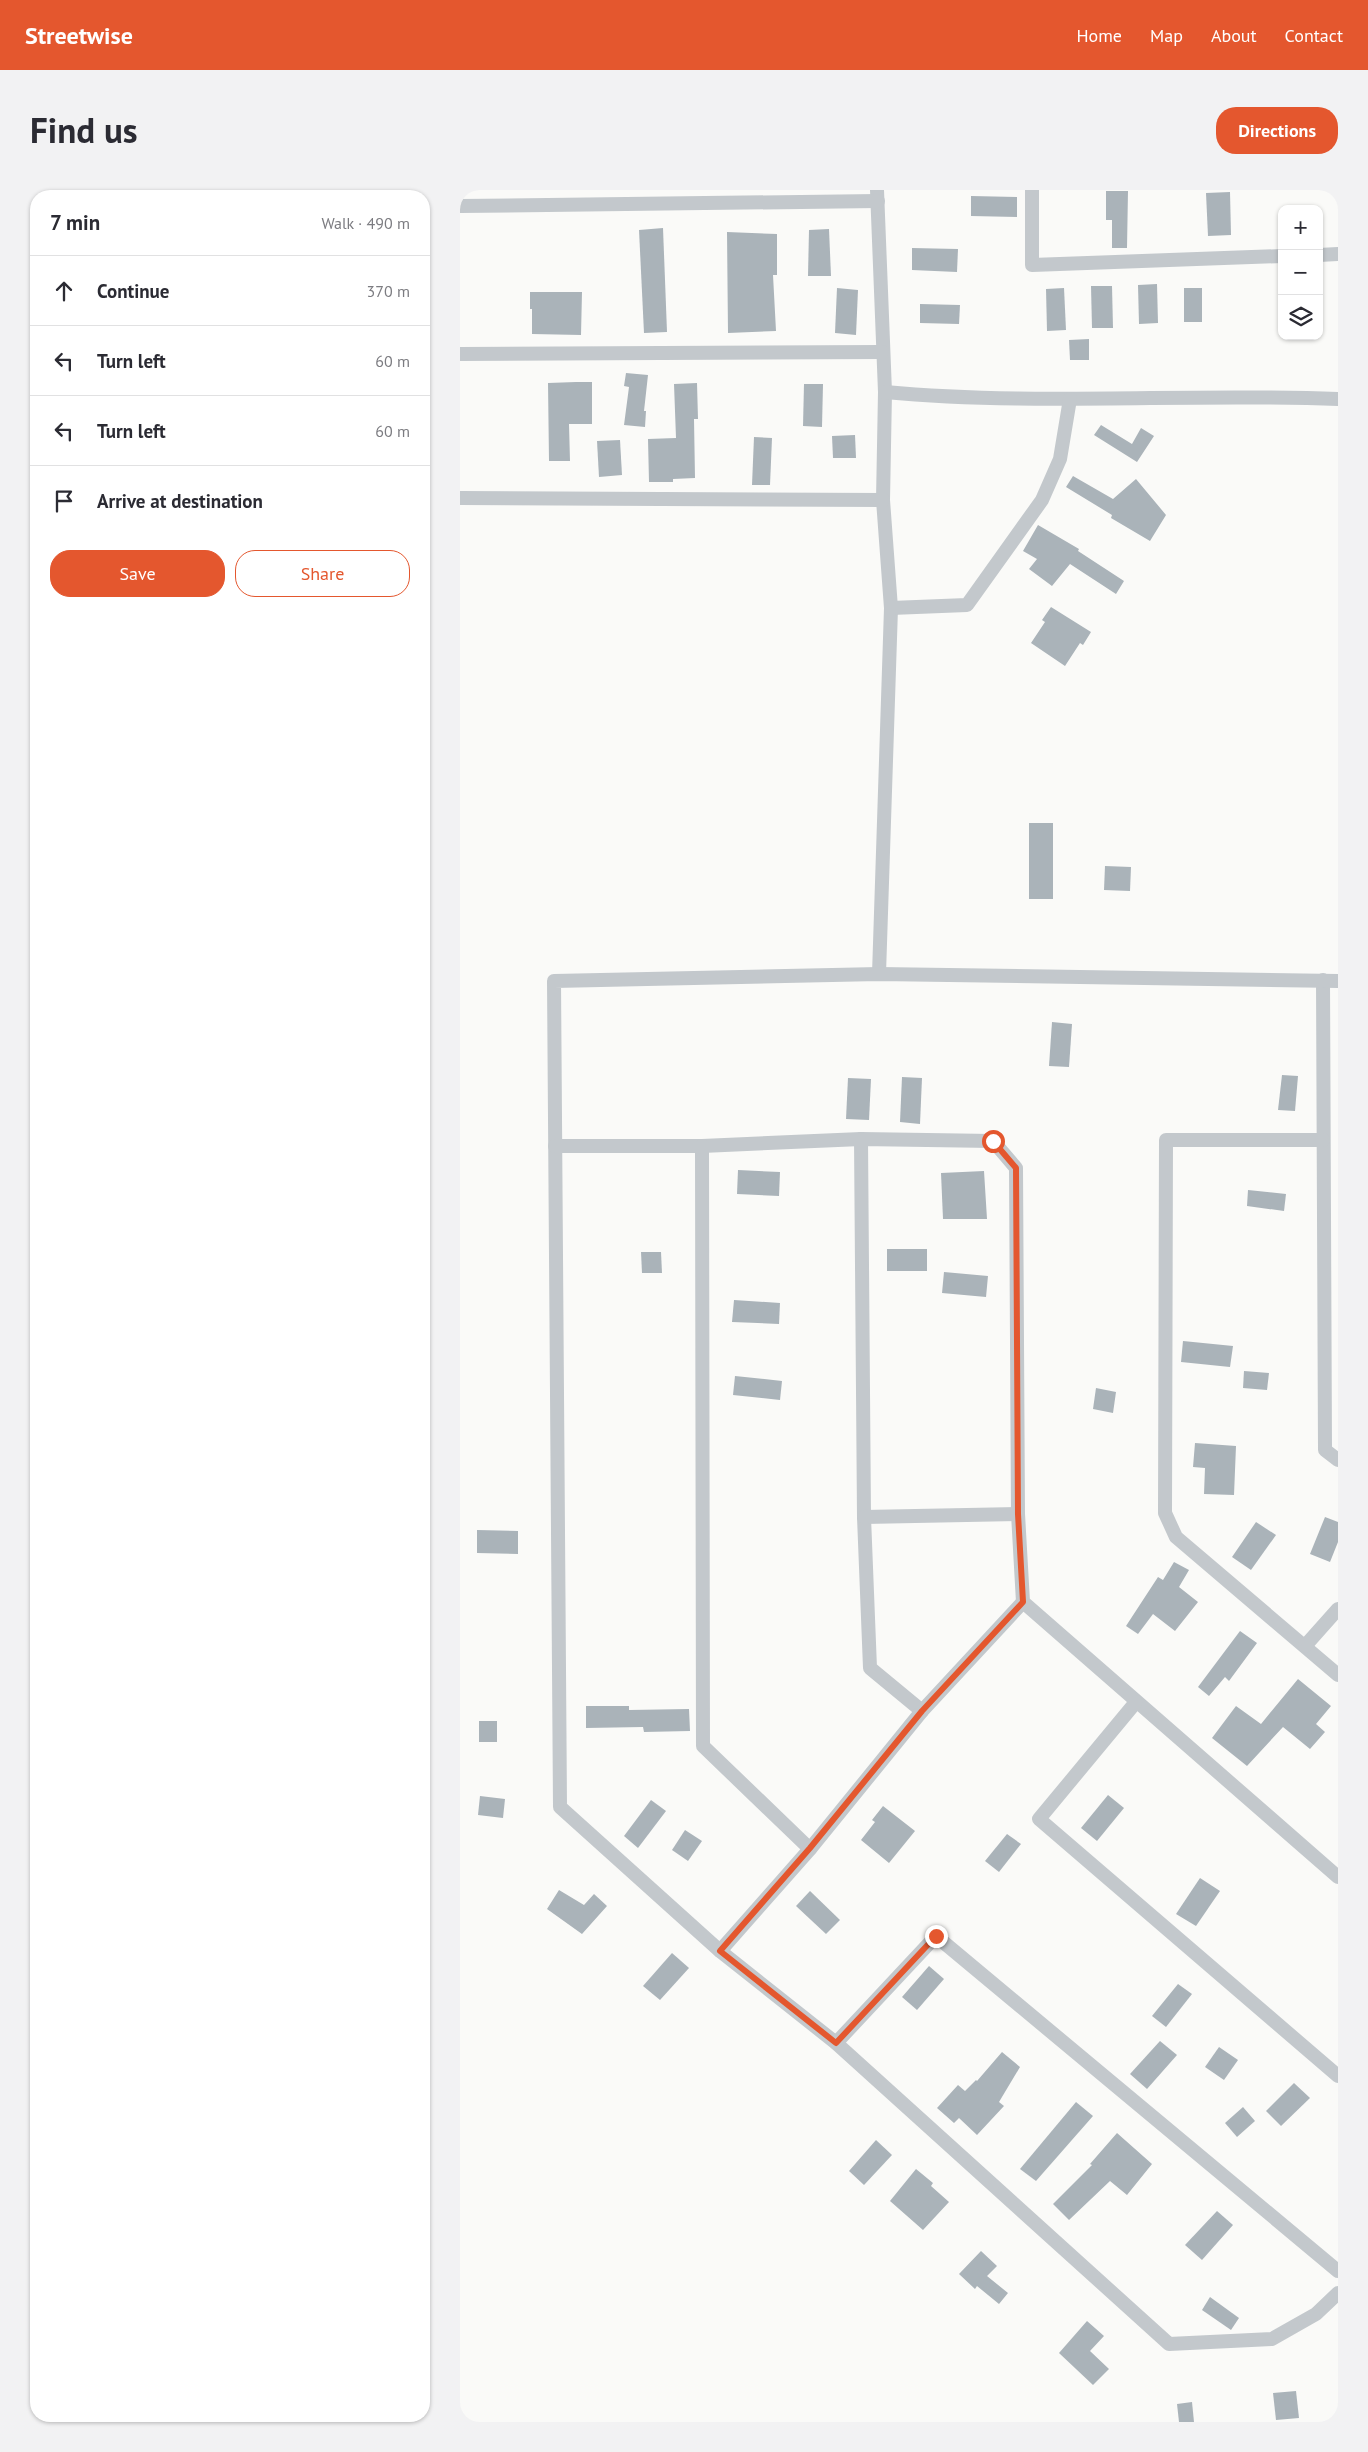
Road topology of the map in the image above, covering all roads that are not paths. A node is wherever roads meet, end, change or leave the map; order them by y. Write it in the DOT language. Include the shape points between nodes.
graph roads {
  1 [pos="1032,190"];
  2 [pos="878,195"];
  3 [pos="460,206"];
  4 [pos="1323,254"];
  5 [pos="1338,254"];
  6 [pos="1278,256"];
  7 [pos="882,352"];
  8 [pos="460,354"];
  9 [pos="885,392"];
  10 [pos="1338,398"];
  11 [pos="1070,399"];
  12 [pos="460,498"];
  13 [pos="883,500"];
  14 [pos="891,608"];
  15 [pos="879,974"];
  16 [pos="1324,980"];
  17 [pos="1338,981"];
  18 [pos="861,1139"];
  19 [pos="1323,1140"];
  20 [pos="555,1146"];
  21 [pos="702,1146"];
  22 [pos="1338,1460"];
  23 [pos="1018,1514"];
  24 [pos="864,1517"];
  25 [pos="1023,1602"];
  26 [pos="1338,1609"];
  27 [pos="1305,1646"];
  28 [pos="1338,1675"];
  29 [pos="1136,1702"];
  30 [pos="922,1711"];
  31 [pos="810,1848"];
  32 [pos="1338,1877"];
  33 [pos="720,1951"];
  34 [pos="836,2043"];
  35 [pos="1338,2076"];
  36 [pos="1338,2271"];
  37 [pos="1338,2293"];
  1 -- 6 [label="street" via="1032,265"];
  2 -- 3 [label="street"];
  2 -- 7 [label="street"];
  4 -- 5 [label="street"];
  7 -- 8 [label="street"];
  7 -- 9 [label="street"];
  9 -- 11 [label="street"];
  9 -- 13 [label="street"];
  10 -- 11 [label="street" via="1256,395"];
  11 -- 14 [label="street" via="1060,460 1042,500 967,605"];
  12 -- 13 [label="street"];
  13 -- 14 [label="street"];
  14 -- 15 [label="street"];
  15 -- 16 [label="street"];
  15 -- 20 [label="street" via="554,981"];
  16 -- 17 [label="street"];
  16 -- 19 [label="street"];
  18 -- 21 [label="street"];
  18 -- 23 [label="street" via="993,1141 1016,1168"];
  18 -- 24 [label="street"];
  19 -- 22 [label="street" via="1325,1450"];
  19 -- 27 [label="street" via="1166,1140 1165,1513 1176,1537"];
  20 -- 21 [label="street"];
  20 -- 33 [label="street" via="560,1808"];
  21 -- 31 [label="street" via="703,1746"];
  23 -- 24 [label="street"];
  23 -- 25 [label="street"];
  24 -- 30 [label="street" via="870,1668"];
  25 -- 29 [label="street"];
  25 -- 30 [label="street"];
  26 -- 27 [label="street"];
  27 -- 28 [label="street"];
  29 -- 32 [label="street"];
  29 -- 35 [label="street" via="1039,1819"];
  30 -- 31 [label="street"];
  31 -- 33 [label="street"];
  33 -- 34 [label="street"];
  34 -- 36 [label="street" via="936,1936"];
  34 -- 37 [label="street" via="1170,2344 1272,2339 1316,2314"];
}
